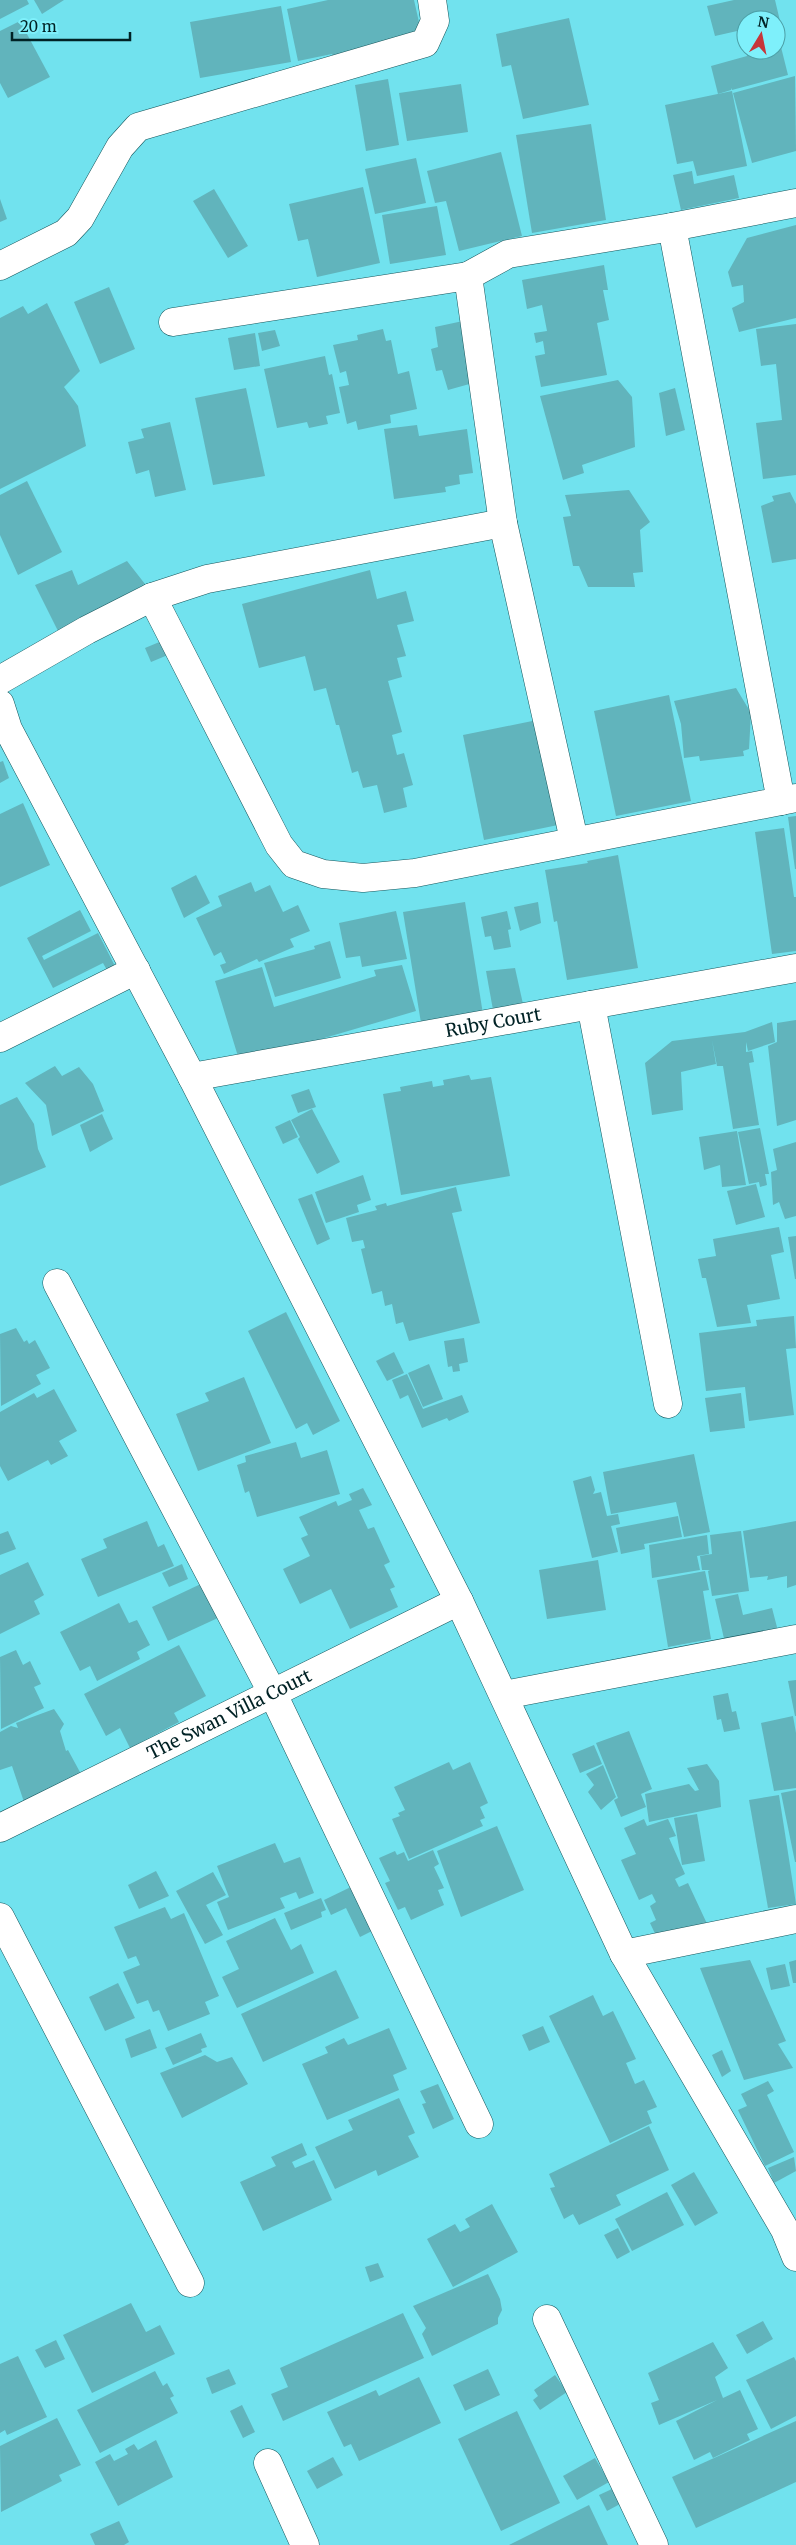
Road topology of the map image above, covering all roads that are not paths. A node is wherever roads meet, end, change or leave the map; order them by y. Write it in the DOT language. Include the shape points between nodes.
graph roads {
  1 [pos="432,0"];
  2 [pos="796,203"];
  3 [pos="672,227"];
  4 [pos="0,266"];
  5 [pos="468,276"];
  6 [pos="174,322"];
  7 [pos="503,523"];
  8 [pos="152,597"];
  9 [pos="0,680"];
  10 [pos="3,722"];
  11 [pos="789,799"];
  12 [pos="574,840"];
  13 [pos="796,968"];
  14 [pos="136,970"];
  15 [pos="590,1005"];
  16 [pos="0,1038"];
  17 [pos="192,1077"];
  18 [pos="57,1282"];
  19 [pos="668,1404"];
  20 [pos="459,1601"];
  21 [pos="796,1639"];
  22 [pos="273,1694"];
  23 [pos="504,1695"];
  24 [pos="0,1828"];
  25 [pos="0,1917"];
  26 [pos="796,1918"];
  27 [pos="624,1954"];
  28 [pos="479,2124"];
  29 [pos="791,2229"];
  30 [pos="796,2257"];
  31 [pos="190,2283"];
  32 [pos="547,2319"];
  33 [pos="268,2463"];
  34 [pos="305,2545"];
  35 [pos="654,2545"];
  1 -- 4 [label="street" via="435,21 425,43 138,127 120,147 80,218 66,233"];
  2 -- 3 [label="street"];
  3 -- 5 [label="street" via="508,254"];
  3 -- 11 [label="street"];
  5 -- 6 [label="street"];
  5 -- 7 [label="street"];
  7 -- 8 [label="street" via="208,579"];
  7 -- 12 [label="street"];
  8 -- 9 [label="street"];
  8 -- 12 [label="street" via="279,845 294,864 323,874 363,878 415,873"];
  10 -- 14 [label="street"];
  11 -- 12 [label="street"];
  13 -- 15 [label="street, Ruby Court"];
  14 -- 16 [label="street"];
  14 -- 17 [label="street"];
  15 -- 17 [label="street, Ruby Court"];
  15 -- 19 [label="street"];
  17 -- 20 [label="street"];
  18 -- 22 [label="street"];
  20 -- 22 [label="street, The Swan Villa Court"];
  20 -- 23 [label="street"];
  21 -- 23 [label="street"];
  22 -- 24 [label="street, The Swan Villa Court"];
  22 -- 28 [label="street"];
  23 -- 27 [label="street"];
  25 -- 31 [label="street"];
  26 -- 27 [label="street"];
  27 -- 29 [label="street"];
  29 -- 30 [label="street"];
  32 -- 35 [label="street"];
  33 -- 34 [label="street"];
}
